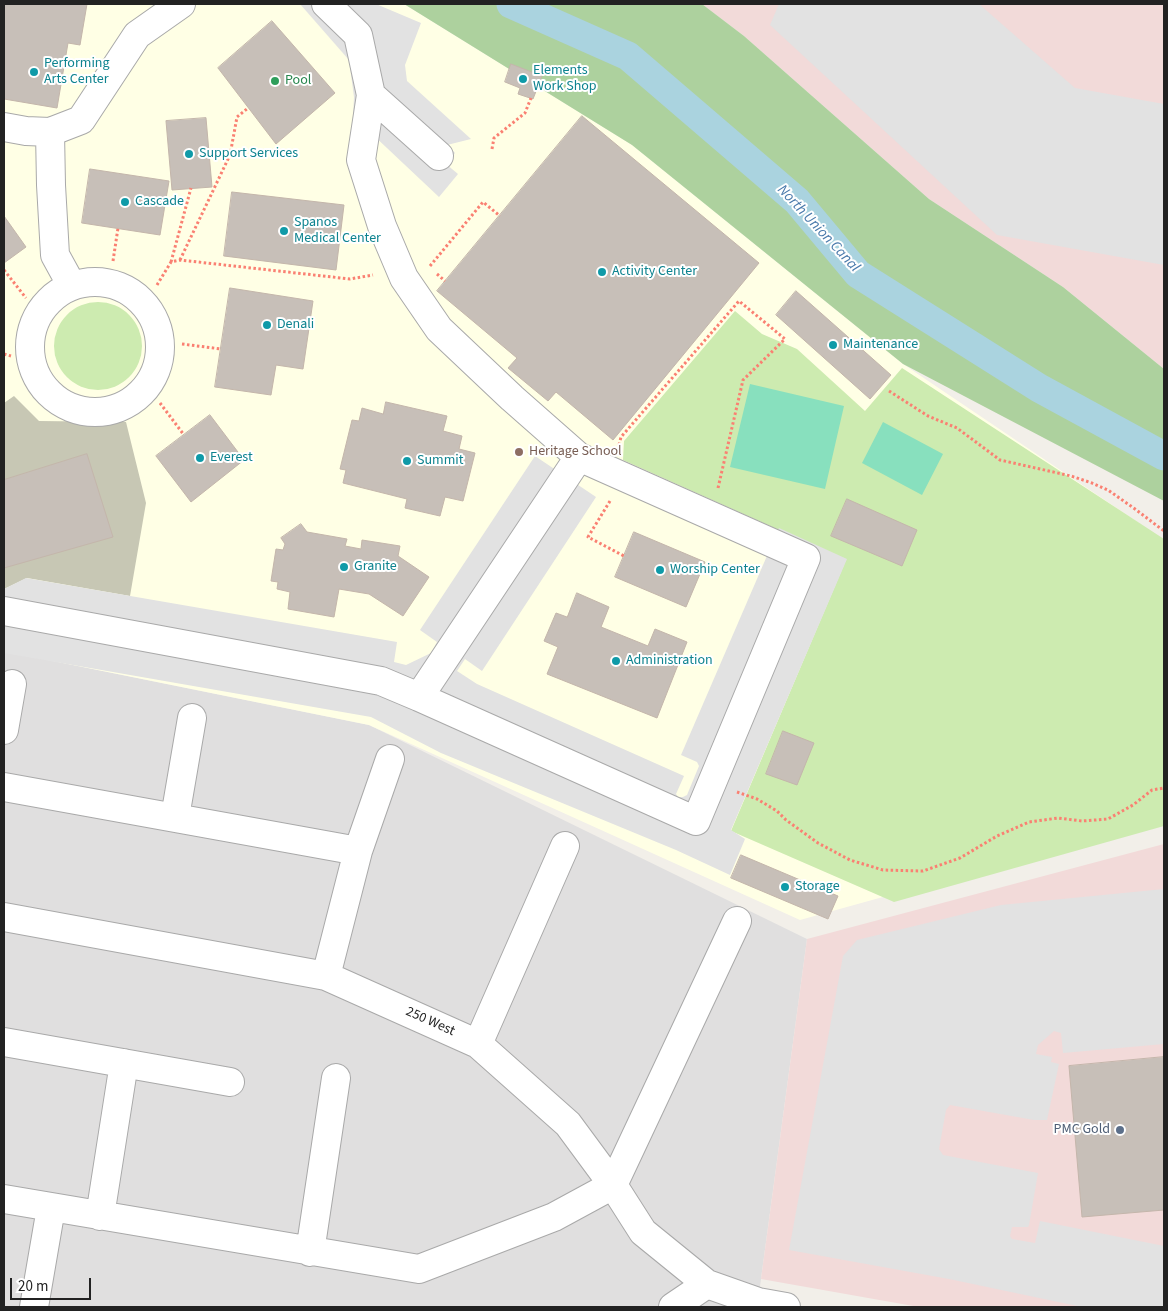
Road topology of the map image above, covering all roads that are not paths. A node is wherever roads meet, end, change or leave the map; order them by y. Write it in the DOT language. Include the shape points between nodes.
graph roads {
  1 [pos="181,4"];
  2 [pos="326,4"];
  3 [pos="371,95"];
  4 [pos="4,127"];
  5 [pos="50,132"];
  6 [pos="440,156"];
  7 [pos="72,286"];
  8 [pos="579,457"];
  9 [pos="4,611"];
  10 [pos="12,684"];
  11 [pos="419,697"];
  12 [pos="192,718"];
  13 [pos="4,730"];
  14 [pos="390,759"];
  15 [pos="4,787"];
  16 [pos="175,817"];
  17 [pos="565,846"];
  18 [pos="358,852"];
  19 [pos="4,917"];
  20 [pos="737,921"];
  21 [pos="326,976"];
  22 [pos="4,1042"];
  23 [pos="478,1044"];
  24 [pos="124,1063"];
  25 [pos="336,1078"];
  26 [pos="230,1082"];
  27 [pos="613,1185"];
  28 [pos="4,1199"];
  29 [pos="51,1208"];
  30 [pos="100,1216"];
  31 [pos="310,1252"];
  32 [pos="707,1284"];
  33 [pos="34,1307"];
  34 [pos="673,1307"];
  35 [pos="786,1307"];
  1 -- 5 [label="street" via="136,35 81,120"];
  2 -- 3 [label="street" via="358,35"];
  3 -- 6 [label="street"];
  3 -- 8 [label="street" via="361,160 382,226 404,278 439,330"];
  4 -- 5 [label="street" via="26,132"];
  5 -- 7 [label="street" via="50,185 56,255"];
  7 -- 7 [label="street" via="56,295 34,324 30,343 38,378 64,405 82,411 118,408 135,399 157,370 161,351 153,315 142,300 127,289 91,282"];
  8 -- 11 [label="street"];
  8 -- 11 [label="street" via="806,558 696,821"];
  9 -- 11 [label="street" via="381,681"];
  10 -- 13 [label="street"];
  12 -- 16 [label="street"];
  14 -- 18 [label="street"];
  15 -- 16 [label="street"];
  16 -- 18 [label="street"];
  17 -- 23 [label="street"];
  18 -- 21 [label="street"];
  19 -- 21 [label="street, 250 West"];
  20 -- 27 [label="street"];
  21 -- 23 [label="street, 250 West"];
  22 -- 24 [label="street"];
  23 -- 27 [label="street, 250 West" via="568,1124"];
  24 -- 26 [label="street"];
  24 -- 30 [label="street"];
  25 -- 31 [label="street"];
  27 -- 31 [label="street" via="554,1217 419,1269"];
  27 -- 32 [label="street, 250 West" via="643,1232"];
  28 -- 29 [label="street"];
  29 -- 30 [label="street"];
  29 -- 33 [label="street"];
  30 -- 31 [label="street"];
  32 -- 34 [label="street"];
  32 -- 35 [label="street, 250 West" via="758,1302"];
}
